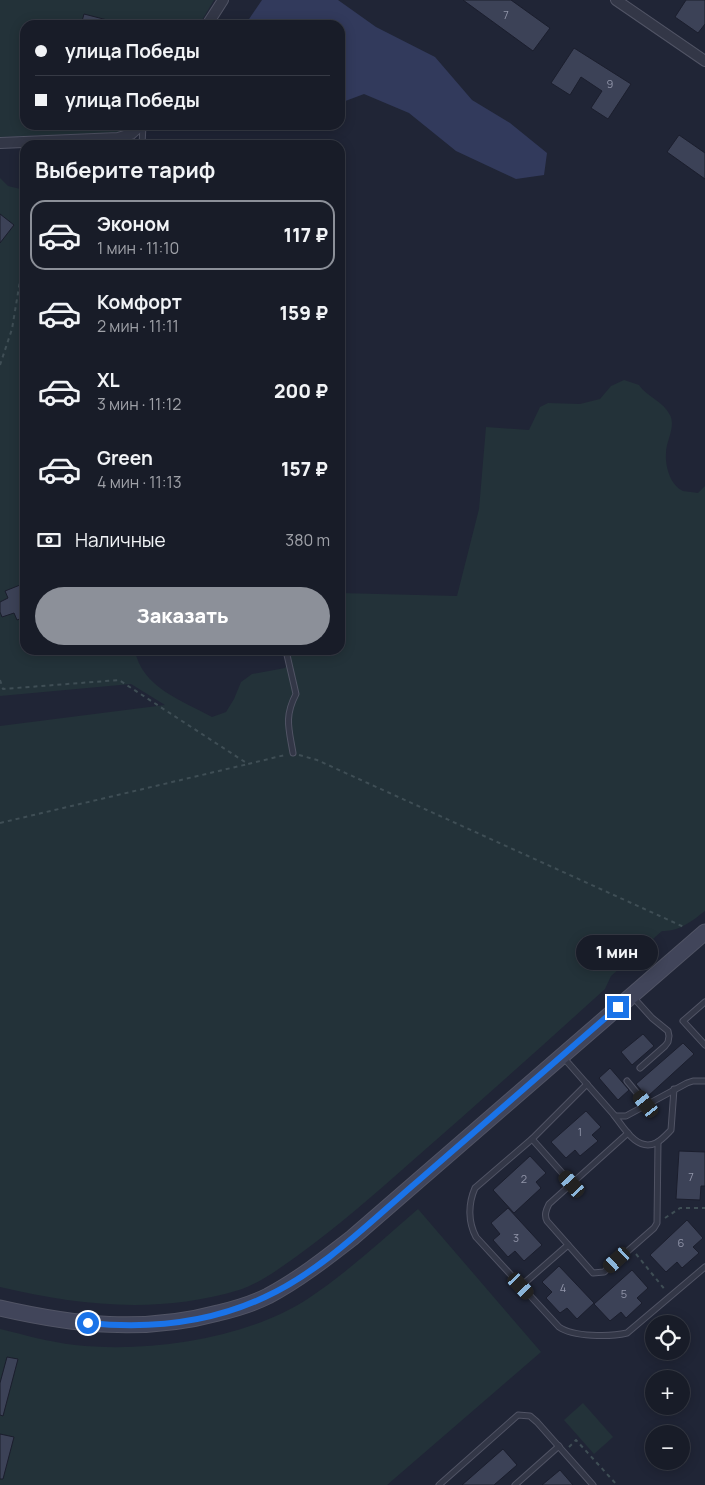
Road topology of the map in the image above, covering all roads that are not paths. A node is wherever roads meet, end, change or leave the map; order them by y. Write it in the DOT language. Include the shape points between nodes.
graph roads {
  1 [pos="223,0"];
  2 [pos="616,0"];
  3 [pos="210,20"];
  4 [pos="705,61"];
  5 [pos="136,130"];
  6 [pos="71,140"];
  7 [pos="20,142"];
  8 [pos="0,143"];
  9 [pos="287,655"];
  10 [pos="293,753"];
  11 [pos="705,932"];
  12 [pos="632,994"];
  13 [pos="705,1002"];
  14 [pos="705,1045"];
  15 [pos="562,1056"];
  16 [pos="640,1068"];
  17 [pos="628,1081"];
  18 [pos="705,1082"];
  19 [pos="587,1084"];
  20 [pos="674,1089"];
  21 [pos="646,1104"];
  22 [pos="612,1113"];
  23 [pos="628,1134"];
  24 [pos="532,1139"];
  25 [pos="658,1142"];
  26 [pos="572,1184"];
  27 [pos="568,1245"];
  28 [pos="705,1267"];
  29 [pos="521,1286"];
  30 [pos="0,1308"];
  31 [pos="558,1446"];
  32 [pos="439,1485"];
  33 [pos="515,1485"];
  34 [pos="593,1485"];
  1 -- 3 [label="street"];
  2 -- 4 [label="street"];
  5 -- 6 [label="street" via="118,138"];
  7 -- 8 [label="street"];
  9 -- 10 [label="lane" via="296,694 287,721"];
  11 -- 12 [label="street"];
  12 -- 15 [label="street"];
  12 -- 16 [label="lane" via="668,1031 669,1036 665,1046"];
  13 -- 14 [label="lane" via="683,1021"];
  15 -- 19 [label="lane"];
  15 -- 30 [label="street" via="352,1238 307,1272 266,1297 195,1319 145,1326 73,1322"];
  17 -- 21 [label="lane"];
  18 -- 20 [label="lane" via="693,1081"];
  19 -- 22 [label="lane"];
  19 -- 24 [label="lane"];
  20 -- 21 [label="lane"];
  20 -- 25 [label="lane" via="672,1130"];
  21 -- 22 [label="lane" via="626,1116"];
  22 -- 23 [label="lane"];
  23 -- 25 [label="lane" via="639,1144 648,1146"];
  23 -- 26 [label="lane"];
  24 -- 26 [label="lane"];
  24 -- 29 [label="lane" via="475,1188 470,1204 472,1230 476,1237"];
  25 -- 27 [label="lane" via="658,1218 654,1228 599,1274 593,1273"];
  26 -- 27 [label="lane" via="549,1204 545,1216"];
  27 -- 29 [label="lane"];
  28 -- 29 [label="lane" via="627,1333 617,1335 568,1333 559,1328"];
  31 -- 32 [label="lane" via="530,1416 518,1415"];
  31 -- 33 [label="lane"];
  31 -- 34 [label="lane"];
}
